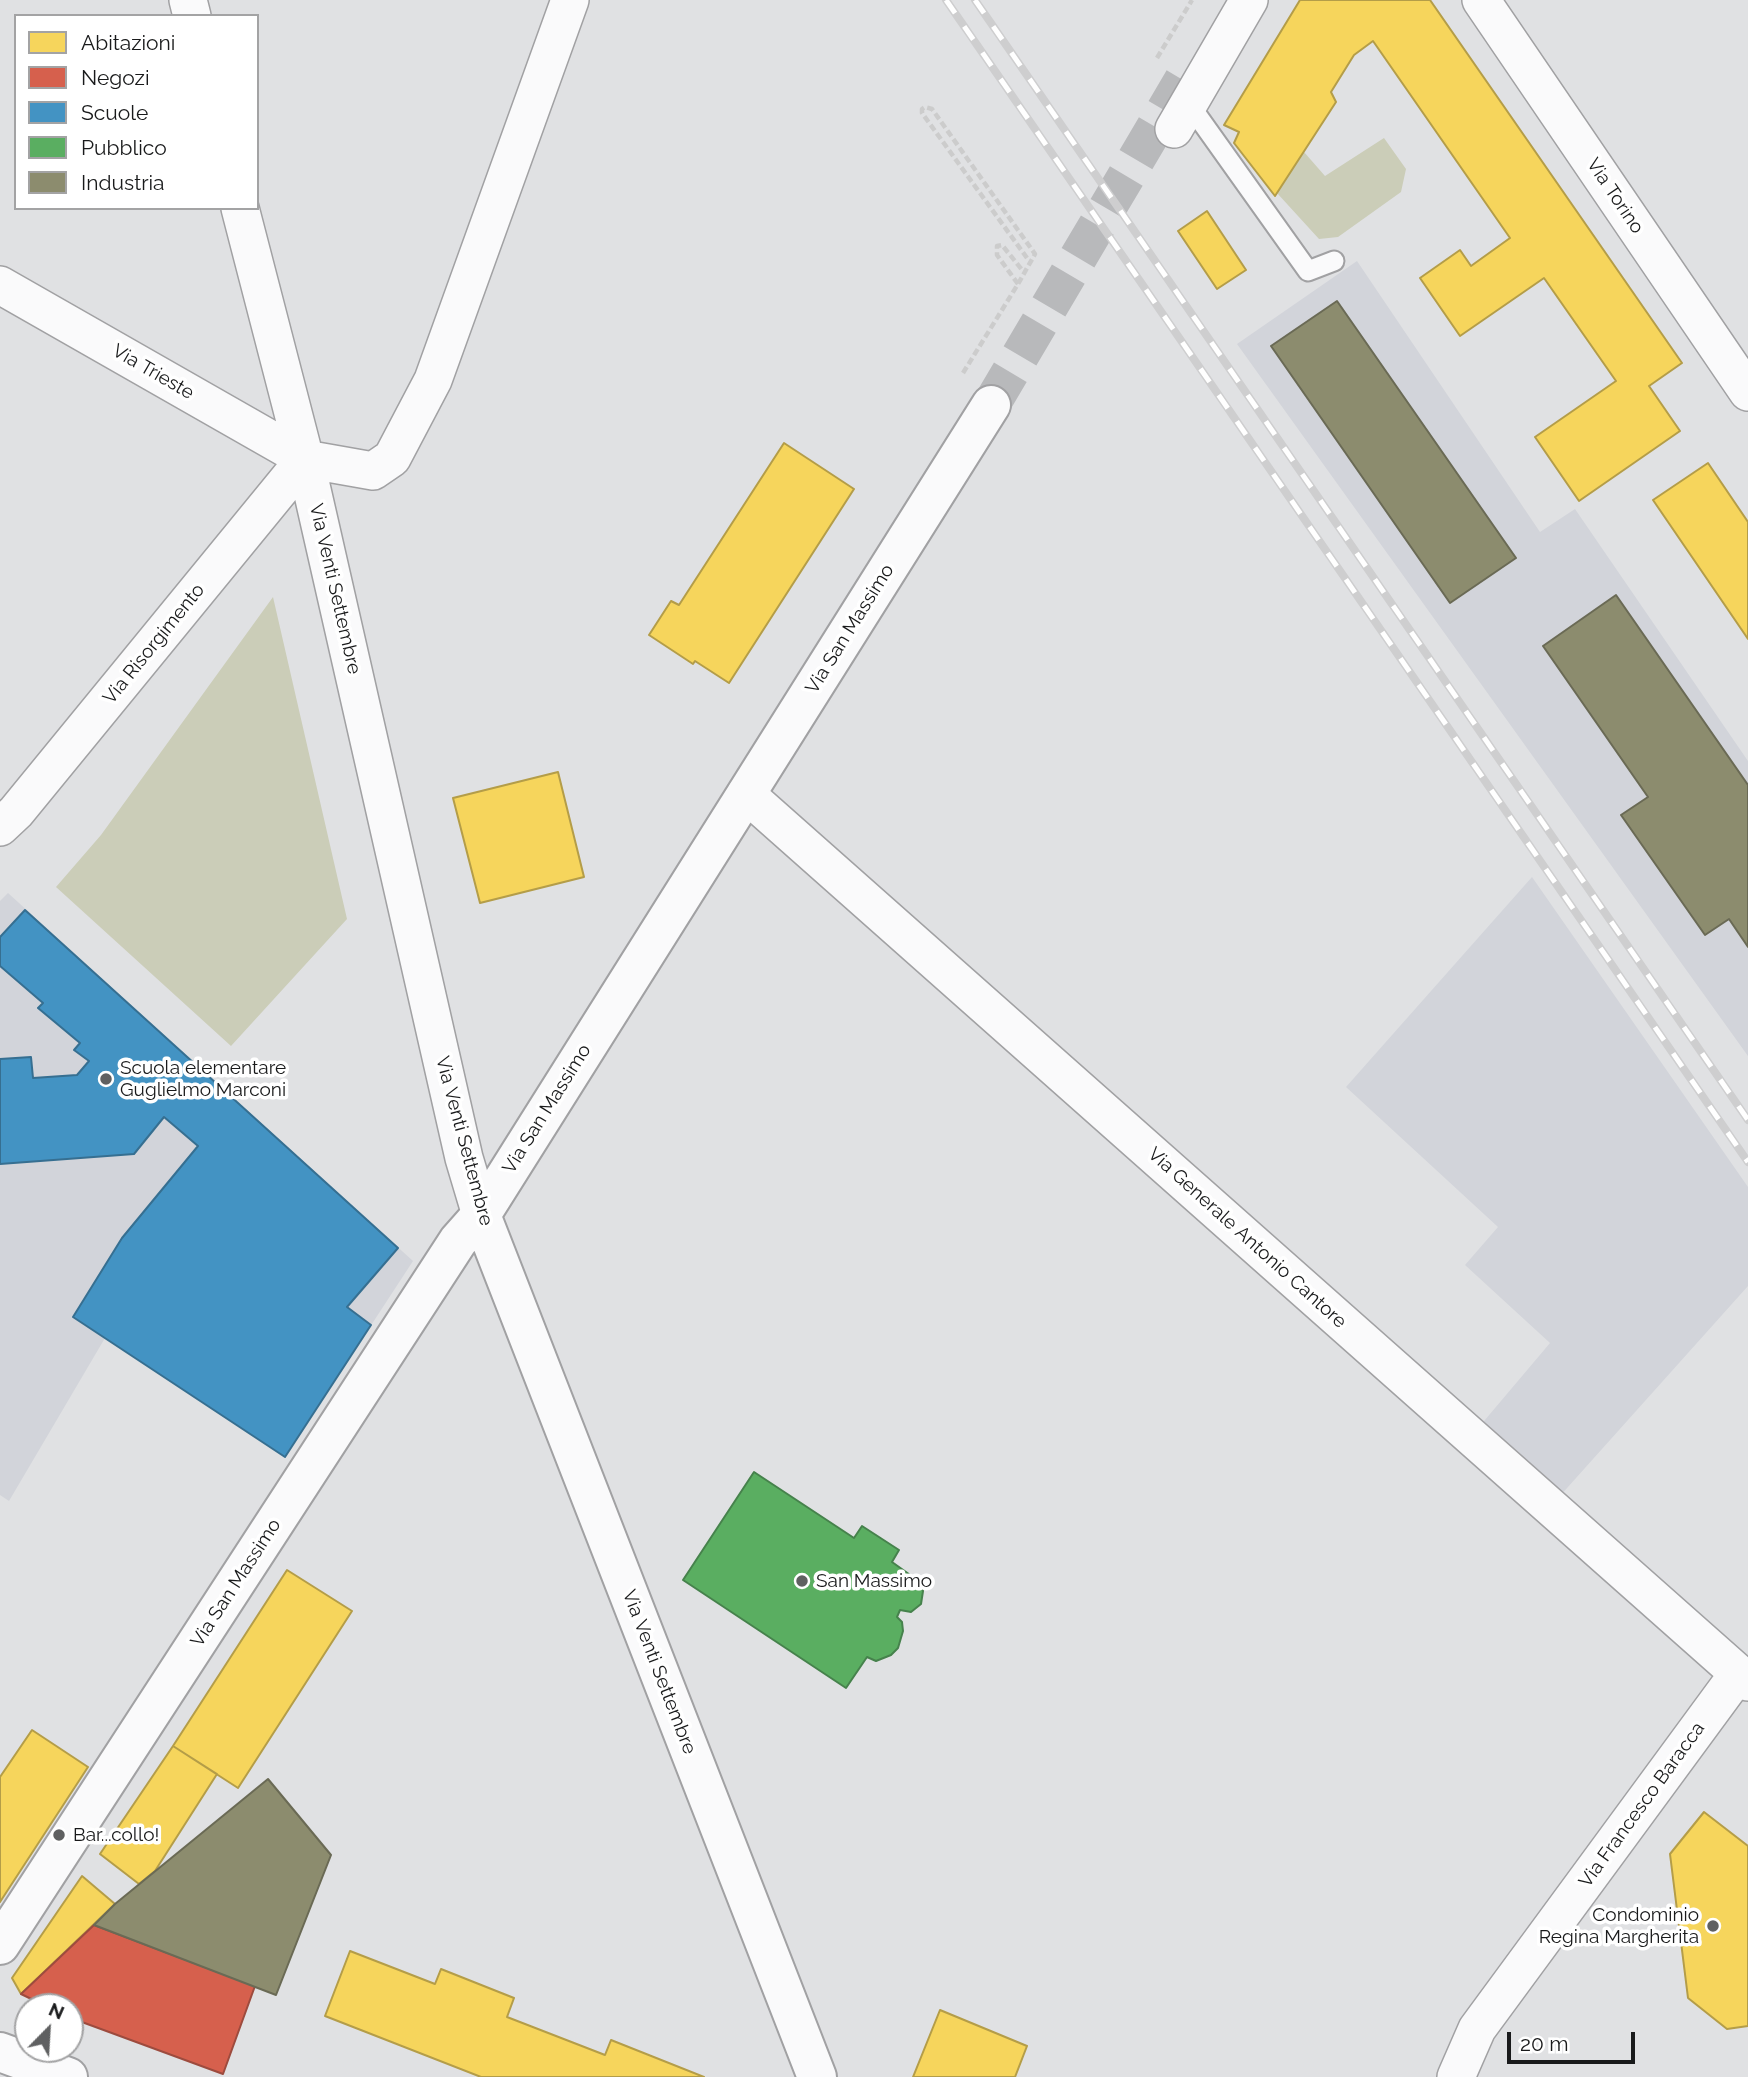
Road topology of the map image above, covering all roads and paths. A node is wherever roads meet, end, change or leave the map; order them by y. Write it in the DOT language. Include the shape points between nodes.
graph roads {
  1 [pos="570,0"];
  2 [pos="1192,0"];
  3 [pos="1249,0"];
  4 [pos="1481,0"];
  5 [pos="1157,58"];
  6 [pos="1182,116"];
  7 [pos="241,210"];
  8 [pos="1027,258"];
  9 [pos="1334,261"];
  10 [pos="1023,271"];
  11 [pos="0,285"];
  12 [pos="1748,391"];
  13 [pos="991,405"];
  14 [pos="305,459"];
  15 [pos="746,794"];
  16 [pos="5,812"];
  17 [pos="481,1215"];
  18 [pos="1743,1678"];
  19 [pos="0,1945"];
  20 [pos="0,2052"];
  21 [pos="68,2077"];
  22 [pos="817,2077"];
  23 [pos="1456,2077"];
  1 -- 14 [label="street, Via Trieste" via="433,380 392,458 373,471"];
  2 -- 5 [label="path"];
  3 -- 6 [label="street"];
  4 -- 12 [label="street, Via Torino"];
  6 -- 9 [label="lane" via="1308,271"];
  7 -- 14 [label="street, Via Venti Settembre"];
  8 -- 10 [label="path" via="922,109 932,109 1034,254 1018,284 997,255 998,246 1002,245"];
  11 -- 14 [label="street, Via Trieste"];
  13 -- 15 [label="street, Via San Massimo"];
  14 -- 16 [label="street, Via Risorgimento"];
  14 -- 17 [label="street, Via Venti Settembre" via="464,1158"];
  15 -- 17 [label="street, Via San Massimo"];
  15 -- 18 [label="street, Via Generale Antonio Cantore"];
  17 -- 19 [label="street, Via San Massimo" via="458,1241"];
  17 -- 22 [label="street, Via Venti Settembre"];
  18 -- 23 [label="street, Via Francesco Baracca" via="1476,2029"];
  20 -- 21 [label="street"];
}
